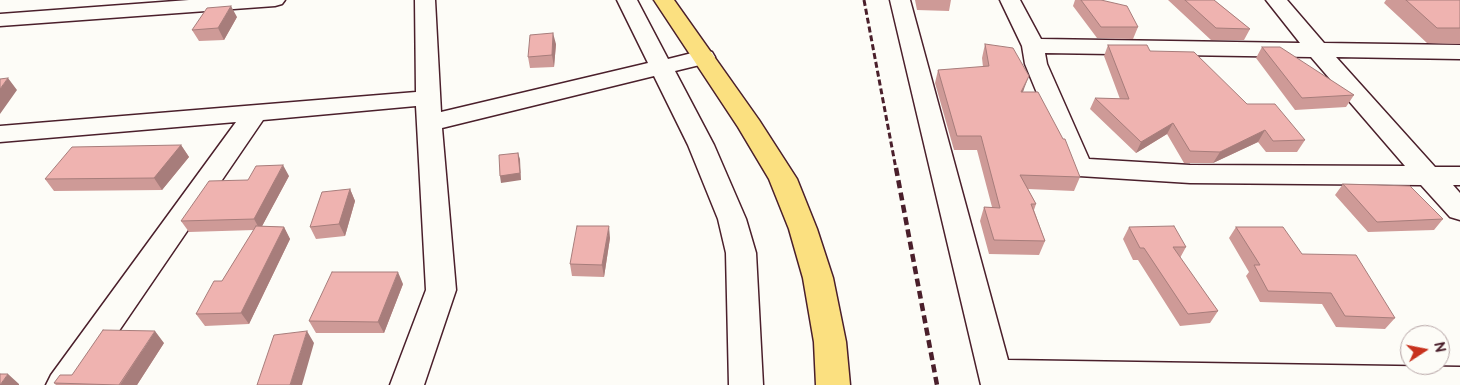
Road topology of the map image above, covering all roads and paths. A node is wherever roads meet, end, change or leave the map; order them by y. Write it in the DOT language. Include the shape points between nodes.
graph roads {
  1 [pos="275,0"];
  2 [pos="425,0"];
  3 [pos="626,0"];
  4 [pos="664,0"];
  5 [pos="900,0"];
  6 [pos="1010,0"];
  7 [pos="1276,0"];
  8 [pos="0,20"];
  9 [pos="1033,46"];
  10 [pos="1318,51"];
  11 [pos="1460,52"];
  12 [pos="704,57"];
  13 [pos="660,67"];
  14 [pos="428,98"];
  15 [pos="256,112"];
  16 [pos="429,123"];
  17 [pos="0,134"];
  18 [pos="1460,176"];
  19 [pos="1428,177"];
  20 [pos="1460,210"];
  21 [pos="996,380"];
  22 [pos="1460,382"];
  23 [pos="63,385"];
  24 [pos="407,385"];
  25 [pos="746,385"];
  26 [pos="833,385"];
  1 -- 8 [label="street"];
  2 -- 14 [label="street"];
  3 -- 13 [label="street"];
  4 -- 12 [label="main road"];
  5 -- 21 [label="street"];
  6 -- 9 [label="street"];
  7 -- 10 [label="street"];
  9 -- 10 [label="street"];
  9 -- 19 [label="street" via="1036,64 1079,167 1190,174"];
  10 -- 11 [label="street"];
  10 -- 19 [label="street"];
  12 -- 13 [label="street"];
  12 -- 26 [label="main road" via="774,164 790,195 818,278 830,342"];
  13 -- 16 [label="street"];
  13 -- 25 [label="street" via="701,145 732,219 742,253"];
  14 -- 15 [label="street"];
  14 -- 16 [label="street"];
  15 -- 17 [label="street"];
  15 -- 23 [label="street"];
  16 -- 24 [label="street" via="441,290"];
  18 -- 19 [label="street"];
  19 -- 20 [label="street"];
  21 -- 22 [label="street"];
}
